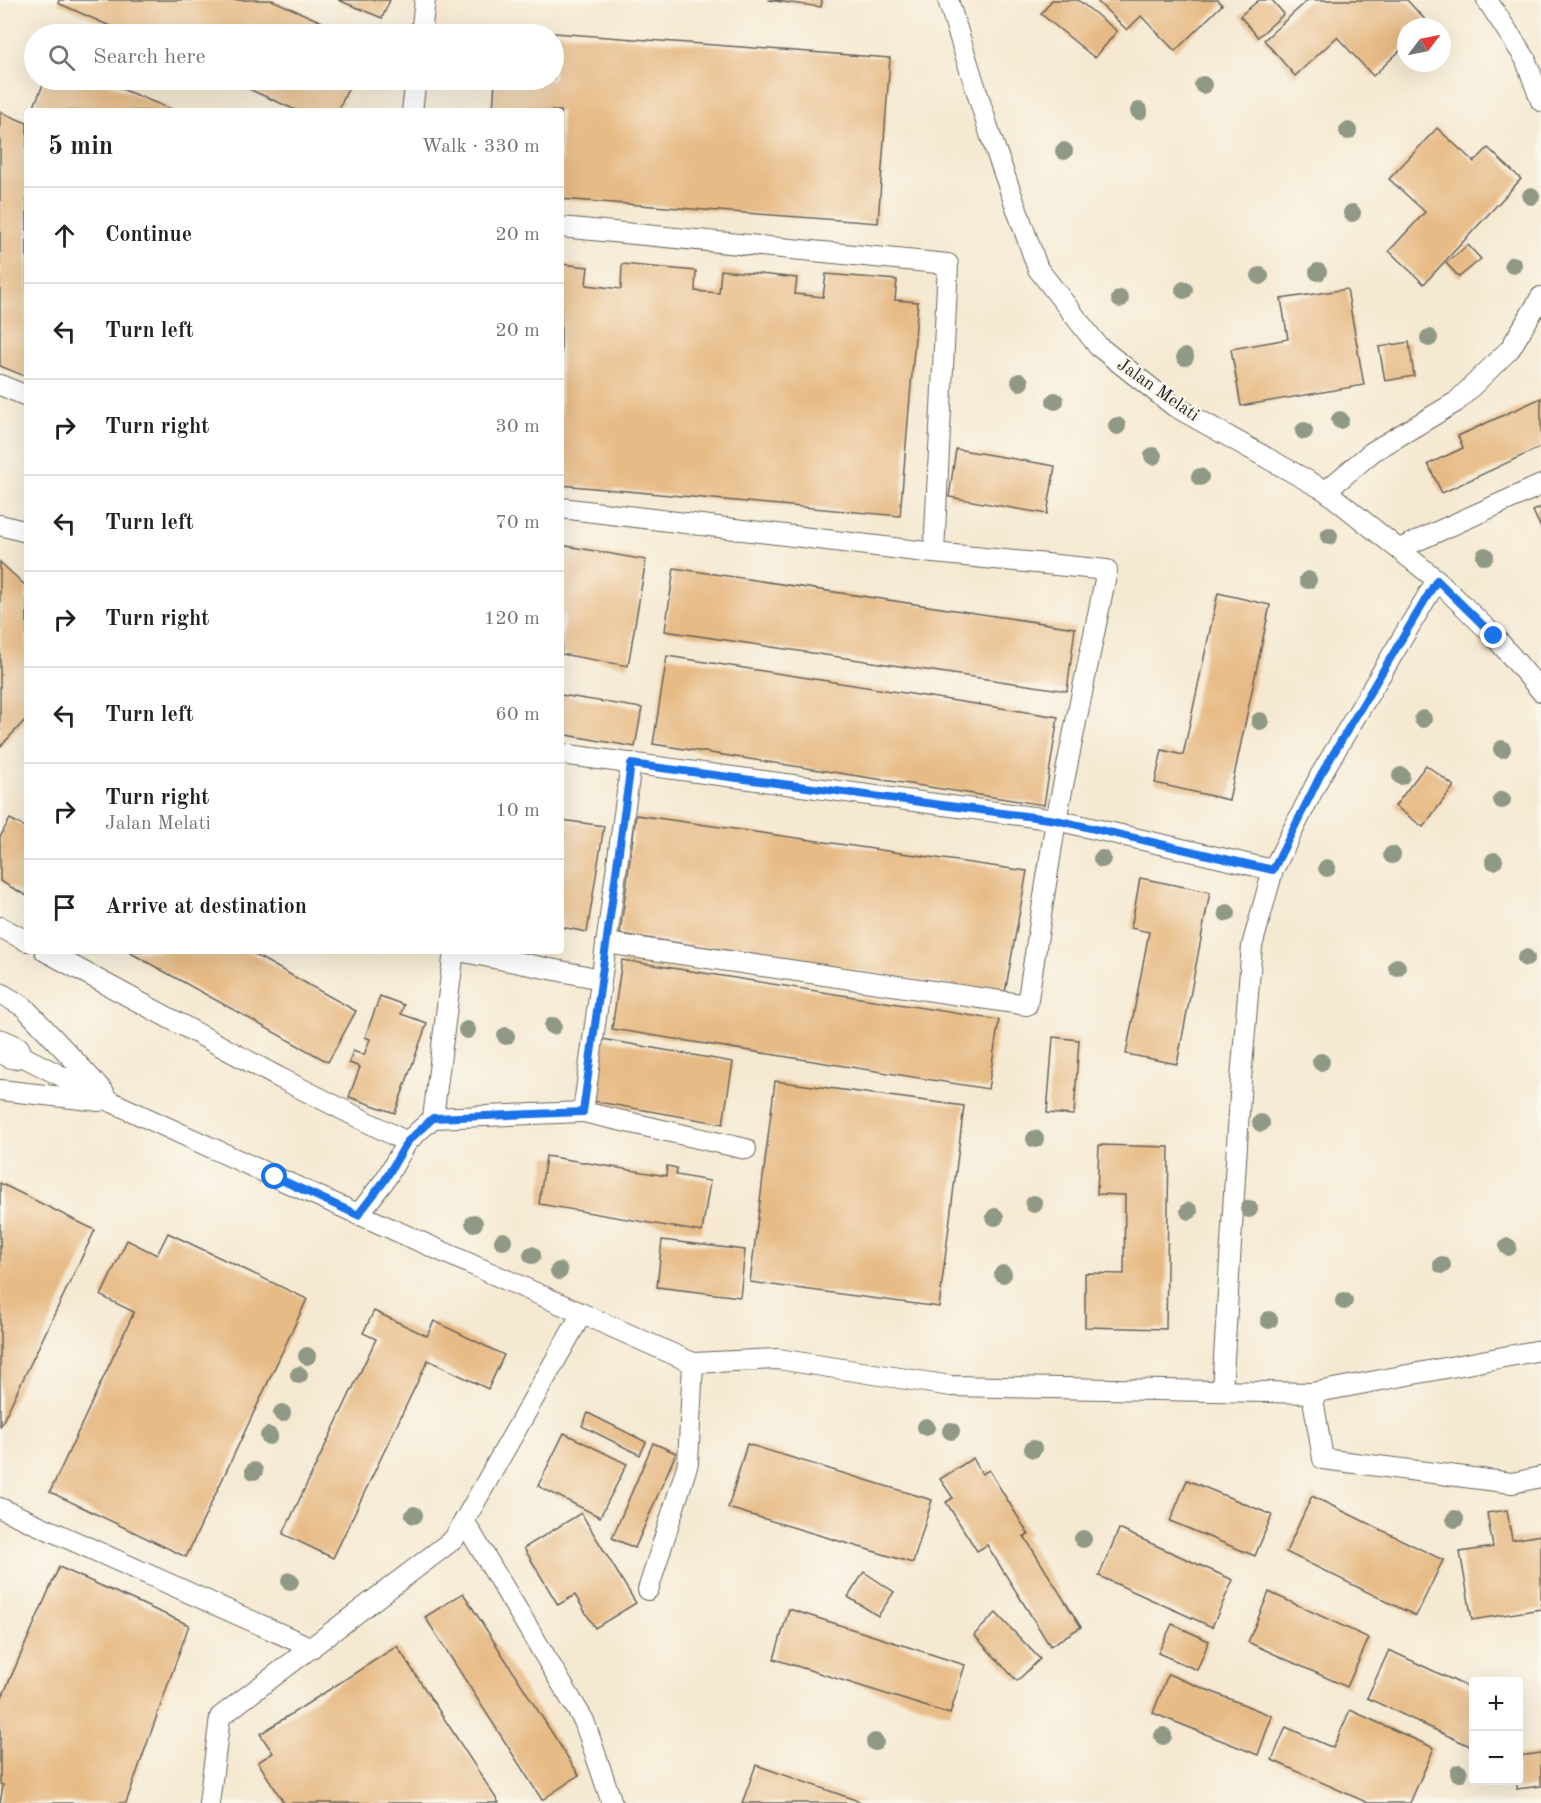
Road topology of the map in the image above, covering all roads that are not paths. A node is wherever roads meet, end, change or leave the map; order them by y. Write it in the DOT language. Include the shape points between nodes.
graph roads {
  1 [pos="425,0"];
  2 [pos="948,0"];
  3 [pos="1487,0"];
  4 [pos="422,24"];
  5 [pos="415,90"];
  6 [pos="1541,101"];
  7 [pos="412,108"];
  8 [pos="564,227"];
  9 [pos="1541,297"];
  10 [pos="0,385"];
  11 [pos="24,395"];
  12 [pos="1541,485"];
  13 [pos="1326,491"];
  14 [pos="564,508"];
  15 [pos="0,525"];
  16 [pos="24,530"];
  17 [pos="1399,549"];
  18 [pos="934,553"];
  19 [pos="1437,580"];
  20 [pos="1541,691"];
  21 [pos="564,754"];
  22 [pos="631,764"];
  23 [pos="1056,820"];
  24 [pos="1273,870"];
  25 [pos="0,927"];
  26 [pos="24,939"];
  27 [pos="606,943"];
  28 [pos="51,954"];
  29 [pos="454,954"];
  30 [pos="474,954"];
  31 [pos="602,979"];
  32 [pos="0,993"];
  33 [pos="7,1049"];
  34 [pos="0,1090"];
  35 [pos="114,1103"];
  36 [pos="583,1112"];
  37 [pos="433,1118"];
  38 [pos="407,1142"];
  39 [pos="746,1149"];
  40 [pos="358,1215"];
  41 [pos="581,1315"];
  42 [pos="1541,1350"];
  43 [pos="693,1363"];
  44 [pos="1222,1391"];
  45 [pos="1312,1394"];
  46 [pos="1541,1477"];
  47 [pos="0,1508"];
  48 [pos="464,1521"];
  49 [pos="648,1590"];
  50 [pos="312,1648"];
  51 [pos="209,1803"];
  52 [pos="612,1803"];
  1 -- 4 [label="lane"];
  2 -- 13 [label="lane, Jalan Melati" via="1038,269 1064,303 1098,346 1174,406"];
  3 -- 6 [label="lane" via="1526,58"];
  5 -- 7 [label="lane"];
  8 -- 18 [label="lane" via="948,264"];
  9 -- 13 [label="lane" via="1510,349 1456,402 1372,452"];
  10 -- 11 [label="lane"];
  12 -- 17 [label="lane"];
  13 -- 17 [label="lane, Jalan Melati"];
  14 -- 18 [label="lane"];
  15 -- 16 [label="lane"];
  17 -- 19 [label="lane, Jalan Melati"];
  18 -- 23 [label="lane" via="1107,570"];
  19 -- 20 [label="lane, Jalan Melati" via="1494,636"];
  19 -- 24 [label="lane" via="1320,776"];
  21 -- 22 [label="lane"];
  22 -- 23 [label="lane"];
  22 -- 27 [label="lane"];
  23 -- 24 [label="lane"];
  23 -- 27 [label="lane" via="1027,1005"];
  24 -- 44 [label="lane" via="1252,946"];
  25 -- 26 [label="lane"];
  27 -- 31 [label="lane"];
  28 -- 38 [label="lane"];
  29 -- 37 [label="lane"];
  30 -- 31 [label="lane"];
  31 -- 36 [label="lane"];
  32 -- 35 [label="lane" via="24,1007"];
  33 -- 35 [label="lane"];
  34 -- 35 [label="lane"];
  35 -- 40 [label="lane"];
  36 -- 37 [label="lane"];
  36 -- 39 [label="lane"];
  37 -- 38 [label="lane"];
  38 -- 40 [label="lane"];
  40 -- 41 [label="lane"];
  41 -- 43 [label="lane"];
  41 -- 48 [label="lane"];
  42 -- 45 [label="lane"];
  43 -- 44 [label="lane" via="778,1359 951,1386"];
  43 -- 49 [label="lane" via="688,1462"];
  44 -- 45 [label="lane"];
  45 -- 46 [label="lane" via="1323,1459 1512,1483"];
  47 -- 50 [label="lane"];
  48 -- 50 [label="lane" via="454,1539"];
  48 -- 52 [label="lane" via="584,1721"];
  50 -- 51 [label="lane" via="220,1717"];
}
